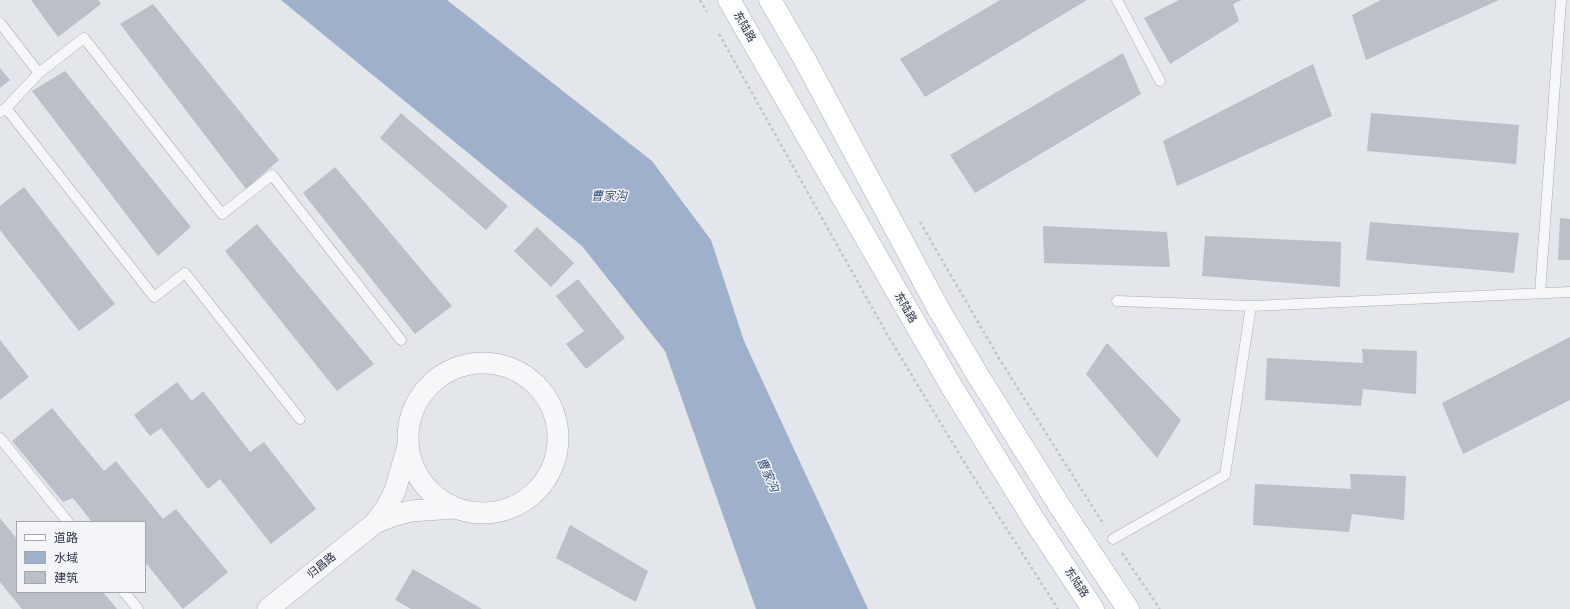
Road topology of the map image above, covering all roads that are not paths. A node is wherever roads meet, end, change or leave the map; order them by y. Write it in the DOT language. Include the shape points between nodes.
graph roads {
  1 [pos="729,0"];
  2 [pos="770,0"];
  3 [pos="1117,0"];
  4 [pos="1561,0"];
  5 [pos="0,23"];
  6 [pos="39,73"];
  7 [pos="1160,82"];
  8 [pos="3,110"];
  9 [pos="1570,292"];
  10 [pos="1540,293"];
  11 [pos="1117,301"];
  12 [pos="1251,306"];
  13 [pos="401,340"];
  14 [pos="300,419"];
  15 [pos="0,438"];
  16 [pos="407,449"];
  17 [pos="455,508"];
  18 [pos="67,521"];
  19 [pos="375,523"];
  20 [pos="1113,540"];
  21 [pos="125,593"];
  22 [pos="138,609"];
  23 [pos="268,609"];
  24 [pos="1093,609"];
  25 [pos="1128,609"];
  1 -- 24 [label="main road, 东陆路" via="952,389"];
  2 -- 25 [label="main road" via="938,308 1059,505"];
  3 -- 7 [label="lane"];
  4 -- 10 [label="lane"];
  5 -- 6 [label="lane"];
  6 -- 8 [label="lane"];
  6 -- 13 [label="lane" via="84,38 222,214 272,175"];
  8 -- 14 [label="lane" via="154,297 185,273"];
  9 -- 10 [label="lane"];
  10 -- 12 [label="lane"];
  11 -- 12 [label="lane"];
  12 -- 20 [label="lane" via="1225,475"];
  15 -- 18 [label="lane"];
  16 -- 17 [label="street, 归昌路" via="413,468 423,485 437,499"];
  16 -- 17 [label="street, 归昌路" via="407,430 412,410 421,393 435,379 452,368 471,363 491,363 510,368 528,377 542,391 552,408 558,427 558,447 554,466 544,483 530,497 513,508 494,513 474,513"];
  16 -- 19 [label="street, 归昌路" via="395,491"];
  17 -- 19 [label="street, 归昌路" via="411,511"];
  19 -- 23 [label="street, 归昌路"];
  21 -- 22 [label="lane"];
}
